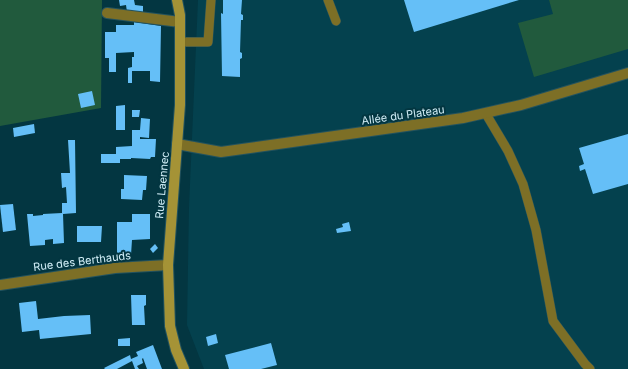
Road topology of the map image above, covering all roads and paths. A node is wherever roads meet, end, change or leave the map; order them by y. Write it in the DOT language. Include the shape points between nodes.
graph roads {
  1 [pos="177,0"];
  2 [pos="211,0"];
  3 [pos="328,0"];
  4 [pos="107,13"];
  5 [pos="336,21"];
  6 [pos="180,22"];
  7 [pos="180,42"];
  8 [pos="628,73"];
  9 [pos="486,114"];
  10 [pos="177,144"];
  11 [pos="168,265"];
  12 [pos="0,285"];
  13 [pos="184,369"];
  14 [pos="590,369"];
  1 -- 6 [label="street, Rue Laennec"];
  2 -- 7 [label="lane" via="208,42"];
  3 -- 5 [label="lane"];
  4 -- 6 [label="street"];
  6 -- 7 [label="street, Rue Laennec"];
  7 -- 10 [label="street, Rue Laennec"];
  8 -- 9 [label="street, Allée du Plateau"];
  9 -- 10 [label="street, Allée du Plateau" via="221,152"];
  9 -- 14 [label="lane" via="508,151 523,184 536,230 553,321"];
  10 -- 11 [label="street, Rue Laennec"];
  11 -- 12 [label="street, Rue des Berthauds" via="115,268"];
  11 -- 13 [label="street, Rue Laennec" via="170,326"];
}
